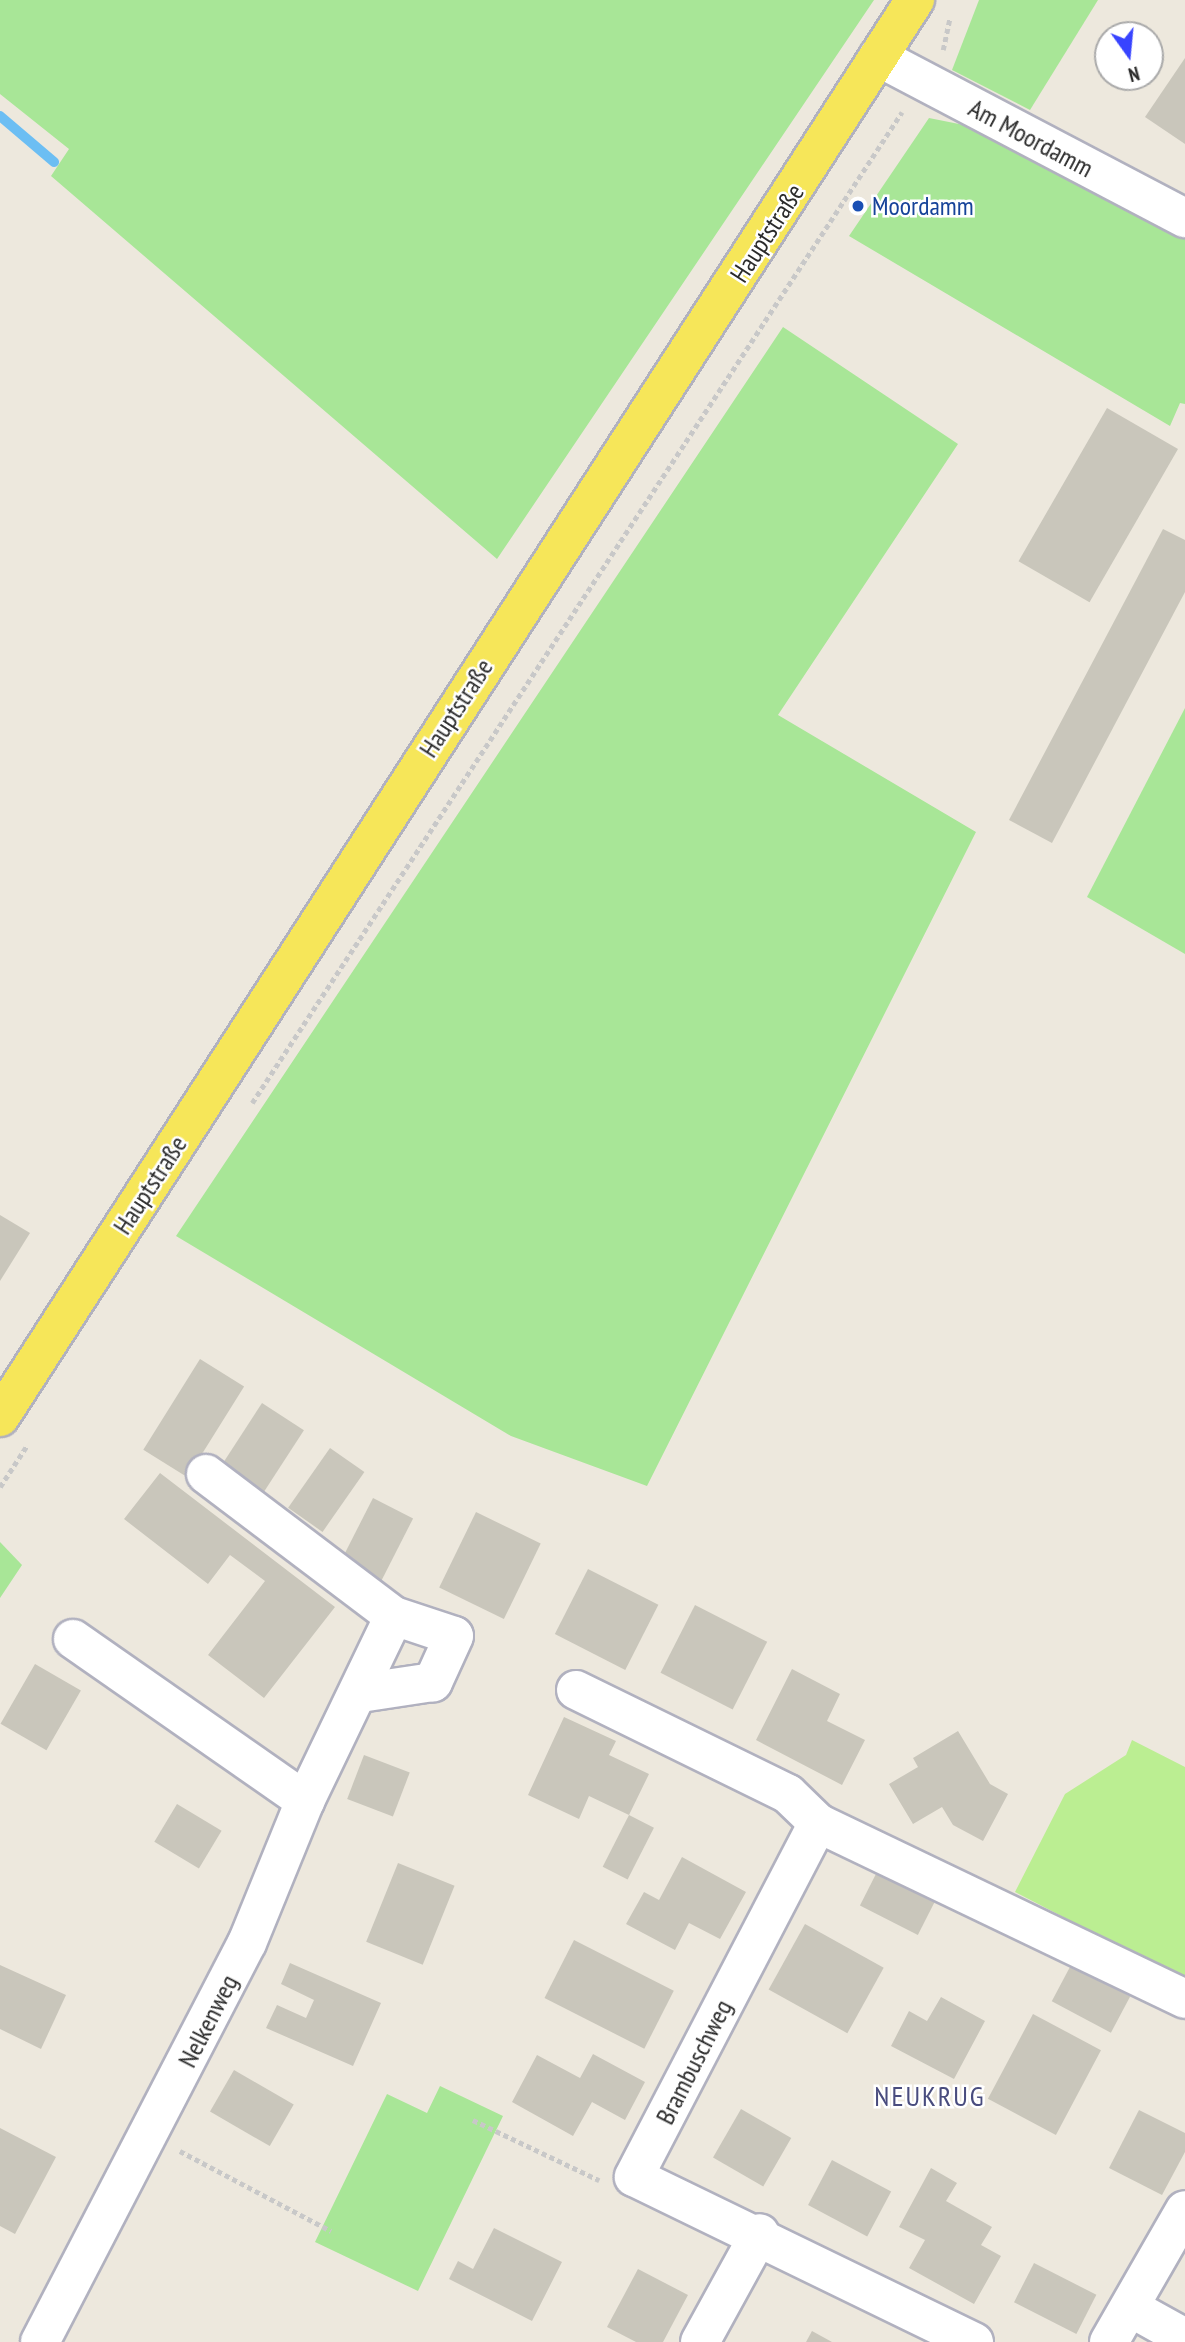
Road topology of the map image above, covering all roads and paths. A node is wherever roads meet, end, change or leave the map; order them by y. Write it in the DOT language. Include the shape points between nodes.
graph roads {
  1 [pos="915,0"];
  2 [pos="951,10"];
  3 [pos="878,57"];
  4 [pos="923,81"];
  5 [pos="1185,218"];
  6 [pos="243,1116"];
  7 [pos="0,1417"];
  8 [pos="30,1441"];
  9 [pos="205,1474"];
  10 [pos="0,1487"];
  11 [pos="394,1616"];
  12 [pos="74,1639"];
  13 [pos="576,1690"];
  14 [pos="359,1693"];
  15 [pos="305,1801"];
  16 [pos="818,1824"];
  17 [pos="1185,1999"];
  18 [pos="473,2120"];
  19 [pos="151,2135"];
  20 [pos="634,2177"];
  21 [pos="1185,2210"];
  22 [pos="331,2231"];
  23 [pos="760,2233"];
  24 [pos="1131,2308"];
  25 [pos="1185,2338"];
  26 [pos="40,2342"];
  27 [pos="700,2342"];
  28 [pos="975,2342"];
  29 [pos="1110,2342"];
  1 -- 3 [label="main road, Hauptstraße"];
  2 -- 4 [label="path" via="948,43"];
  3 -- 4 [label="street, Am Moordamm"];
  3 -- 7 [label="main road, Hauptstraße"];
  4 -- 5 [label="street, Am Moordamm"];
  4 -- 6 [label="path"];
  8 -- 10 [label="path"];
  9 -- 11 [label="street"];
  11 -- 14 [label="street, Nelkenweg"];
  11 -- 14 [label="street" via="454,1636 433,1682"];
  12 -- 15 [label="street"];
  13 -- 16 [label="street" via="788,1794"];
  14 -- 15 [label="street, Nelkenweg"];
  15 -- 19 [label="street, Nelkenweg" via="247,1943"];
  16 -- 17 [label="street"];
  16 -- 20 [label="street, Brambuschweg"];
  18 -- 20 [label="path" via="601,2181"];
  19 -- 22 [label="path"];
  19 -- 26 [label="street, Nelkenweg"];
  20 -- 23 [label="street"];
  21 -- 24 [label="street"];
  23 -- 27 [label="street"];
  23 -- 28 [label="street"];
  24 -- 25 [label="street"];
  24 -- 29 [label="street"];
}
